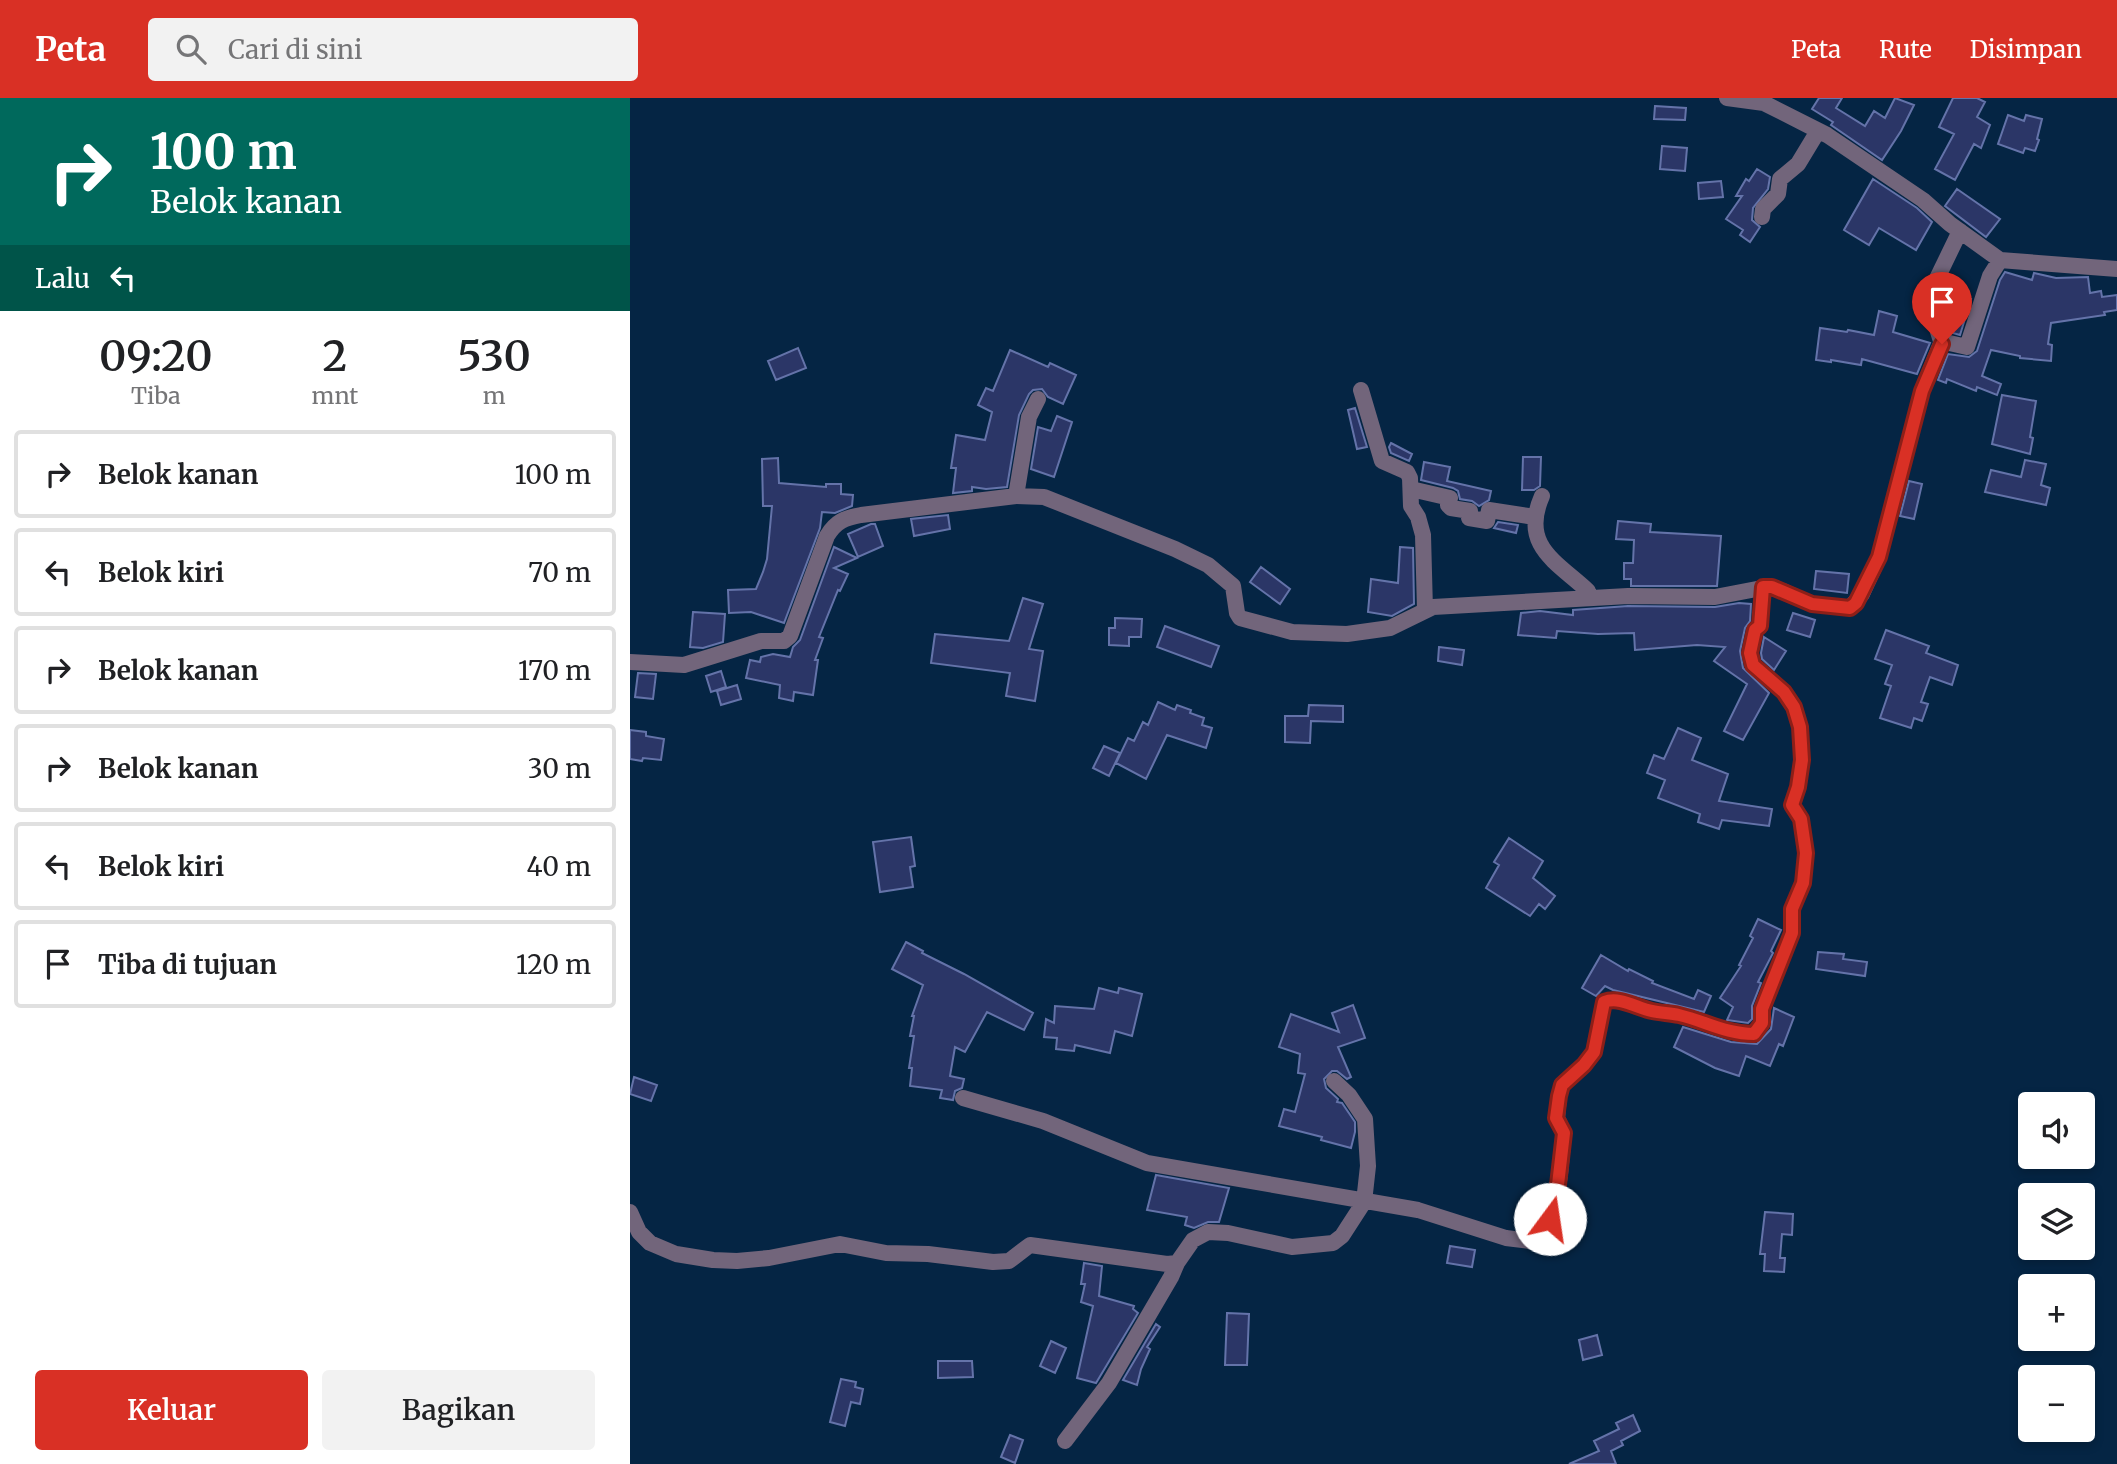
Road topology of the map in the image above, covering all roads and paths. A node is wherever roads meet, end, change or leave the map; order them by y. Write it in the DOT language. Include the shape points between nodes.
graph roads {
  1 [pos="1727,98"];
  2 [pos="1818,131"];
  3 [pos="1762,216"];
  4 [pos="1960,231"];
  5 [pos="2000,260"];
  6 [pos="2117,269"];
  7 [pos="1942,344"];
  8 [pos="1361,390"];
  9 [pos="1038,399"];
  10 [pos="1411,489"];
  11 [pos="1016,496"];
  12 [pos="1542,496"];
  13 [pos="1535,517"];
  14 [pos="1763,587"];
  15 [pos="1589,598"];
  16 [pos="1425,610"];
  17 [pos="630,662"];
  18 [pos="1334,1081"];
  19 [pos="963,1098"];
  20 [pos="1364,1202"];
  21 [pos="630,1212"];
  22 [pos="1177,1263"];
  23 [pos="1065,1441"];
  1 -- 2 [label="street" via="1764,103"];
  2 -- 3 [label="street" via="1798,164 1780,179 1778,194"];
  2 -- 4 [label="street" via="1923,200"];
  4 -- 5 [label="street"];
  4 -- 7 [label="street" via="1930,293"];
  5 -- 6 [label="street"];
  5 -- 7 [label="street" via="1990,276 1967,347"];
  7 -- 14 [label="street" via="1922,391 1879,557 1856,603 1850,608 1822,606"];
  8 -- 10 [label="street" via="1382,461 1407,472"];
  9 -- 11 [label="street" via="1029,416"];
  10 -- 13 [label="street" via="1450,498 1448,505 1469,511 1469,517 1487,521 1489,510"];
  10 -- 16 [label="street" via="1411,506 1423,534"];
  11 -- 16 [label="street" via="1044,497 1208,565 1233,586 1240,618 1260,625 1292,632 1347,634 1390,628"];
  11 -- 17 [label="street" via="842,519 827,536 790,636 784,641 761,641 684,665"];
  12 -- 13 [label="street"];
  13 -- 15 [label="street" via="1547,556 1588,591"];
  14 -- 15 [label="street" via="1715,597"];
  14 -- 20 [label="street" via="1760,626 1750,653 1753,665 1784,692 1800,727 1802,760 1792,805 1801,819 1806,853 1803,883 1792,909 1792,933 1762,1009 1762,1023 1754,1034 1734,1034 1679,1015 1604,1002 1594,1052 1562,1085 1556,1118 1564,1133 1560,1174 1550,1219 1538,1242 1506,1238 1418,1210"];
  15 -- 16 [label="street"];
  18 -- 20 [label="street" via="1364,1119 1368,1166"];
  19 -- 20 [label="street" via="1043,1121 1147,1163"];
  20 -- 22 [label="street" via="1333,1243 1292,1247 1208,1232 1193,1240"];
  21 -- 22 [label="street" via="650,1243 676,1254 713,1260 769,1258 840,1244 886,1253 993,1262 1009,1261 1030,1245"];
  22 -- 23 [label="street" via="1110,1383"];
}
